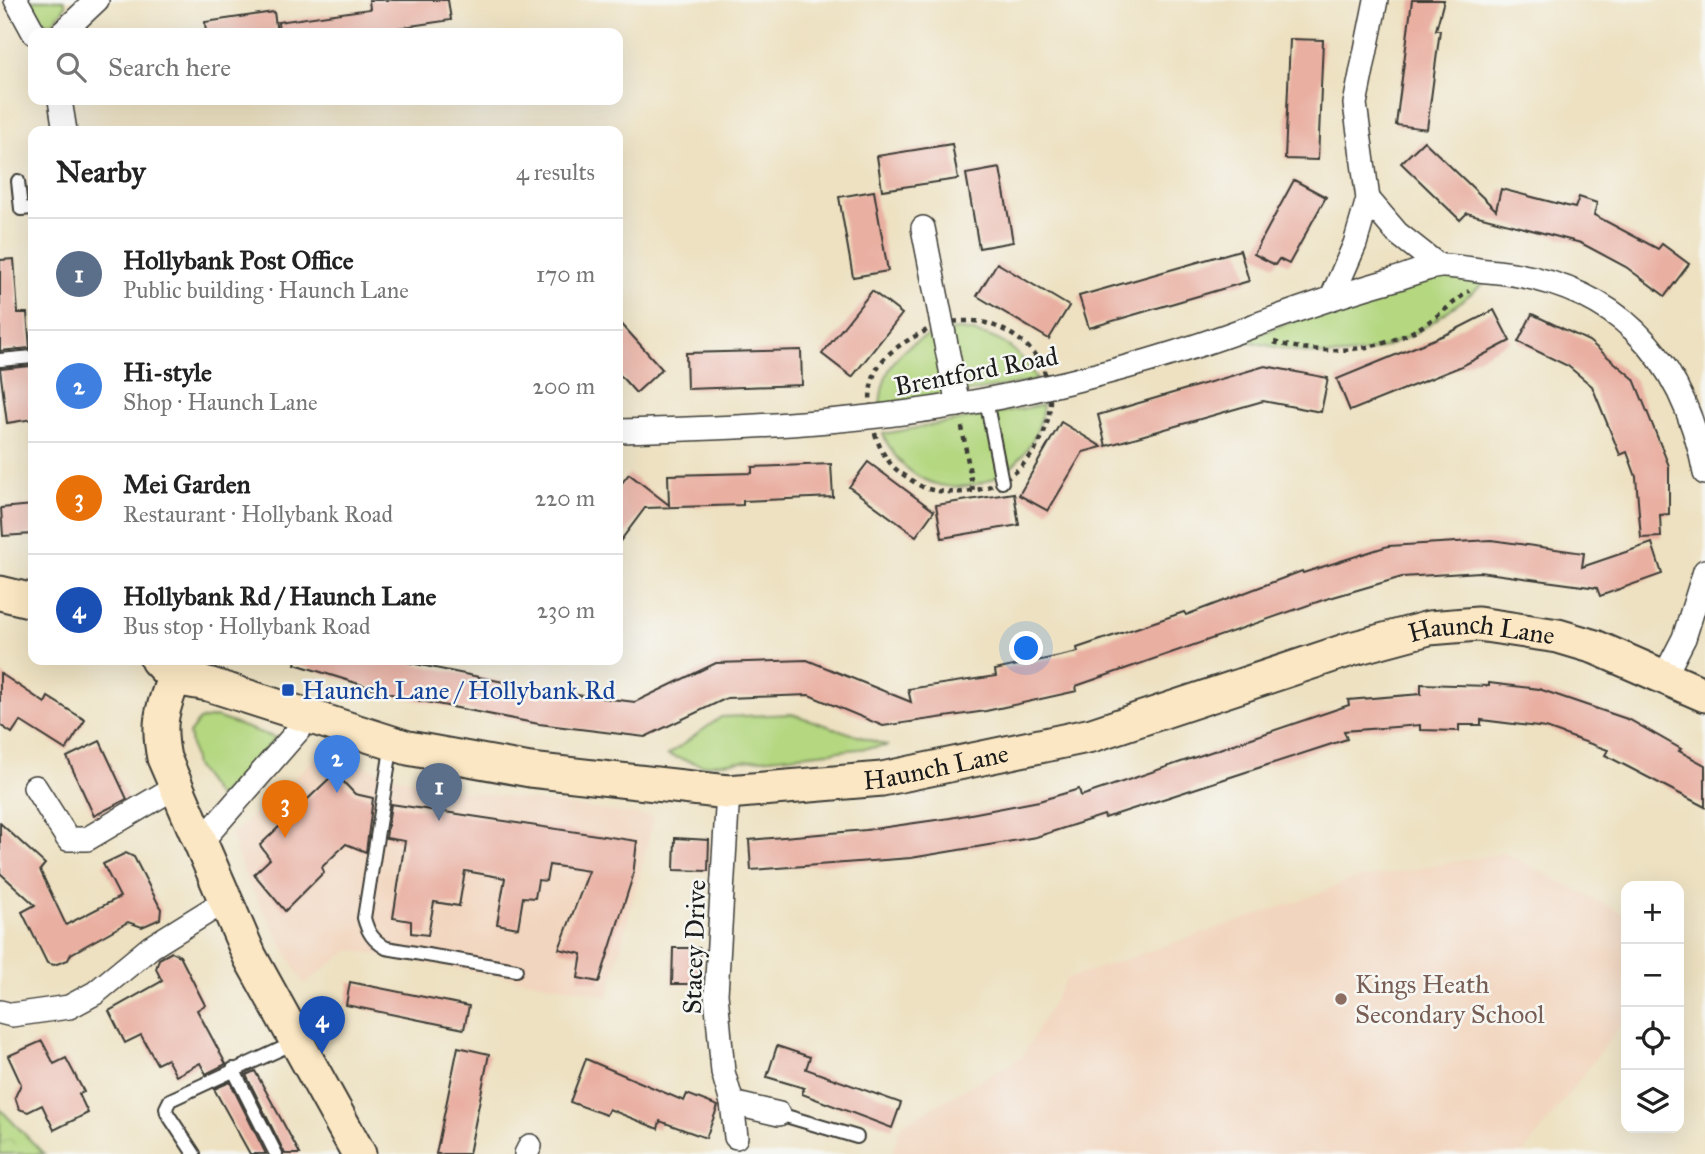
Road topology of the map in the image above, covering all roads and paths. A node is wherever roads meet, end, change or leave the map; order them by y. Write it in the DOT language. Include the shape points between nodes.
graph roads {
  1 [pos="16,0"];
  2 [pos="97,0"];
  3 [pos="1376,0"];
  4 [pos="31,28"];
  5 [pos="67,28"];
  6 [pos="61,105"];
  7 [pos="64,126"];
  8 [pos="18,181"];
  9 [pos="1368,199"];
  10 [pos="28,208"];
  11 [pos="923,228"];
  12 [pos="1439,267"];
  13 [pos="1495,272"];
  14 [pos="1332,297"];
  15 [pos="1240,331"];
  16 [pos="28,357"];
  17 [pos="0,360"];
  18 [pos="986,400"];
  19 [pos="958,405"];
  20 [pos="1697,406"];
  21 [pos="623,431"];
  22 [pos="1705,473"];
  23 [pos="1002,482"];
  24 [pos="973,491"];
  25 [pos="1705,572"];
  26 [pos="0,593"];
  27 [pos="28,600"];
  28 [pos="165,669"];
  29 [pos="1665,676"];
  30 [pos="1705,695"];
  31 [pos="310,717"];
  32 [pos="392,743"];
  33 [pos="177,786"];
  34 [pos="35,787"];
  35 [pos="728,792"];
  36 [pos="201,842"];
  37 [pos="225,901"];
  38 [pos="516,970"];
  39 [pos="0,1012"];
  40 [pos="296,1042"];
  41 [pos="233,1069"];
  42 [pos="732,1103"];
  43 [pos="779,1114"];
  44 [pos="857,1137"];
  45 [pos="736,1146"];
  46 [pos="194,1154"];
  47 [pos="276,1154"];
  48 [pos="359,1154"];
  1 -- 4 [label="street"];
  2 -- 5 [label="street"];
  3 -- 9 [label="street" via="1355,104"];
  6 -- 7 [label="street"];
  8 -- 10 [label="lane" via="21,209"];
  9 -- 12 [label="street" via="1397,233"];
  9 -- 14 [label="street"];
  11 -- 19 [label="street"];
  12 -- 13 [label="street, Brentford Road"];
  12 -- 14 [label="street, Brentford Road"];
  13 -- 15 [label="path" via="1413,331 1377,345 1343,350 1278,344"];
  13 -- 20 [label="street, Brentford Road" via="1536,276 1580,294 1629,323"];
  14 -- 15 [label="street, Brentford Road"];
  15 -- 18 [label="street, Brentford Road" via="1158,360"];
  16 -- 17 [label="lane"];
  18 -- 19 [label="street, Brentford Road"];
  18 -- 23 [label="lane"];
  19 -- 21 [label="street, Brentford Road" via="879,418"];
  19 -- 24 [label="path"];
  20 -- 22 [label="street, Brentford Road"];
  25 -- 29 [label="street" via="1684,638"];
  26 -- 27 [label="street"];
  28 -- 31 [label="street, Haunch Lane"];
  28 -- 33 [label="street" via="159,732"];
  29 -- 30 [label="street, Haunch Lane"];
  29 -- 35 [label="street, Haunch Lane" via="1558,636 1478,624 1429,628 1079,738 882,779"];
  31 -- 32 [label="street, Haunch Lane"];
  31 -- 36 [label="street"];
  32 -- 35 [label="street, Haunch Lane" via="530,770"];
  32 -- 38 [label="lane" via="364,918 367,931 386,948"];
  33 -- 34 [label="street" via="87,839 77,840 68,839"];
  33 -- 36 [label="street"];
  35 -- 42 [label="street, Stacey Drive" via="716,994 723,1072"];
  36 -- 37 [label="street"];
  37 -- 39 [label="street" via="151,947 95,993 68,1007 12,1015"];
  37 -- 40 [label="street"];
  40 -- 41 [label="lane"];
  40 -- 48 [label="street"];
  41 -- 46 [label="lane" via="170,1100 166,1108"];
  41 -- 47 [label="lane"];
  42 -- 43 [label="street"];
  42 -- 45 [label="street, Stacey Drive"];
  43 -- 44 [label="lane"];
}
